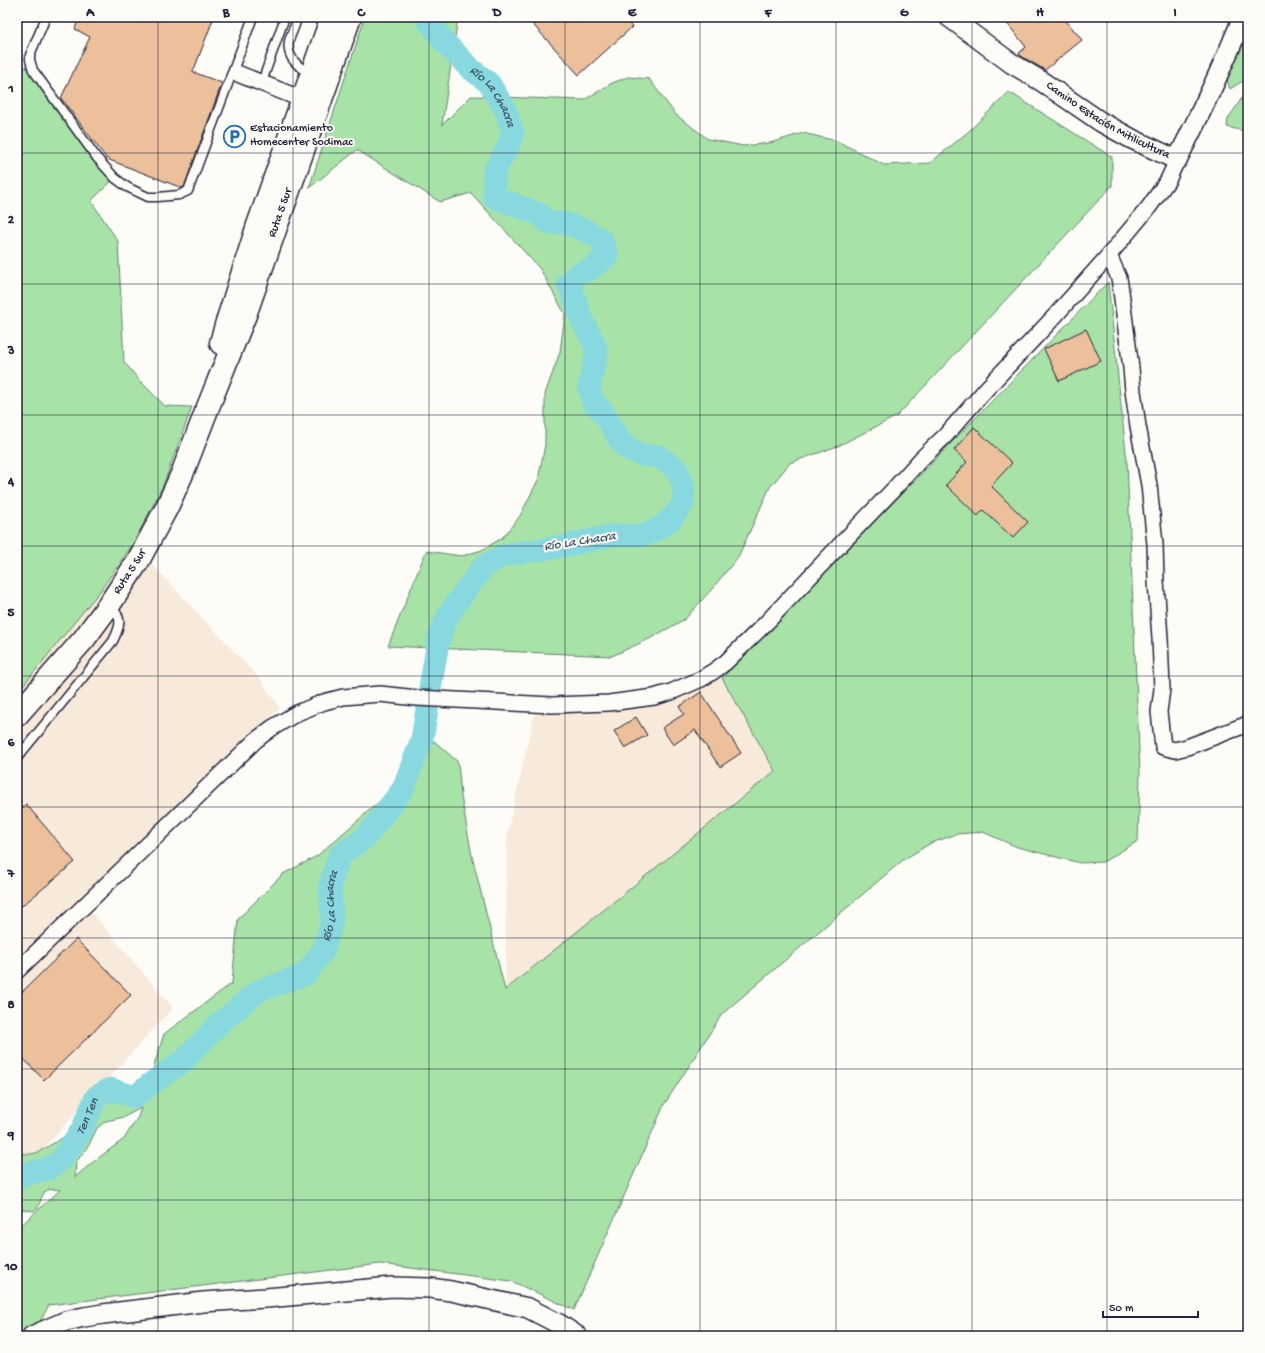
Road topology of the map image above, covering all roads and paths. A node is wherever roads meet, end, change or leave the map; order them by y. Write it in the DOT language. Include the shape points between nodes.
graph roads {
  1 [pos="46,17"];
  2 [pos="253,17"];
  3 [pos="285,17"];
  4 [pos="297,17"];
  5 [pos="332,17"];
  6 [pos="350,17"];
  7 [pos="949,17"];
  8 [pos="1243,17"];
  9 [pos="336,57"];
  10 [pos="233,72"];
  11 [pos="312,74"];
  12 [pos="263,79"];
  13 [pos="310,100"];
  14 [pos="1177,160"];
  15 [pos="1109,255"];
  16 [pos="109,605"];
  17 [pos="17,715"];
  18 [pos="1248,724"];
  19 [pos="17,758"];
  20 [pos="17,971"];
  21 [pos="32,1336"];
  22 [pos="576,1336"];
  1 -- 10 [label="lane" via="30,55 33,70 109,172 126,187 148,197 179,195 188,191"];
  2 -- 10 [label="lane"];
  3 -- 12 [label="lane"];
  4 -- 11 [label="lane" via="289,42 290,54 300,68"];
  5 -- 11 [label="highway, Ruta 5 Sur"];
  6 -- 9 [label="highway, Ruta 5 Sur"];
  7 -- 14 [label="street, Camino Estación Mitilicultura" via="1011,63 1101,122"];
  8 -- 14 [label="street, Camino Estación Mitilicultura" via="1208,100"];
  9 -- 11 [label="highway" via="326,68"];
  9 -- 13 [label="highway, Ruta 5 Sur"];
  10 -- 12 [label="lane"];
  10 -- 13 [label="lane"];
  11 -- 13 [label="highway, Ruta 5 Sur"];
  12 -- 13 [label="lane"];
  13 -- 16 [label="highway, Ruta 5 Sur" via="257,228 226,325 208,406 188,461 138,561"];
  14 -- 15 [label="street" via="1158,195"];
  15 -- 18 [label="street" via="1119,278 1132,391 1149,485 1155,544 1162,689 1159,718 1163,747 1175,750 1187,747"];
  15 -- 20 [label="street" via="946,435 767,622 714,671 671,692 609,703 552,705 380,694 343,697 306,709 280,722 256,740"];
  16 -- 17 [label="highway, Ruta 5 Sur" via="84,639"];
  16 -- 19 [label="lane" via="118,613 119,621 113,641"];
  21 -- 22 [label="street" via="84,1316 203,1302 392,1287 451,1291 528,1308"];
}
